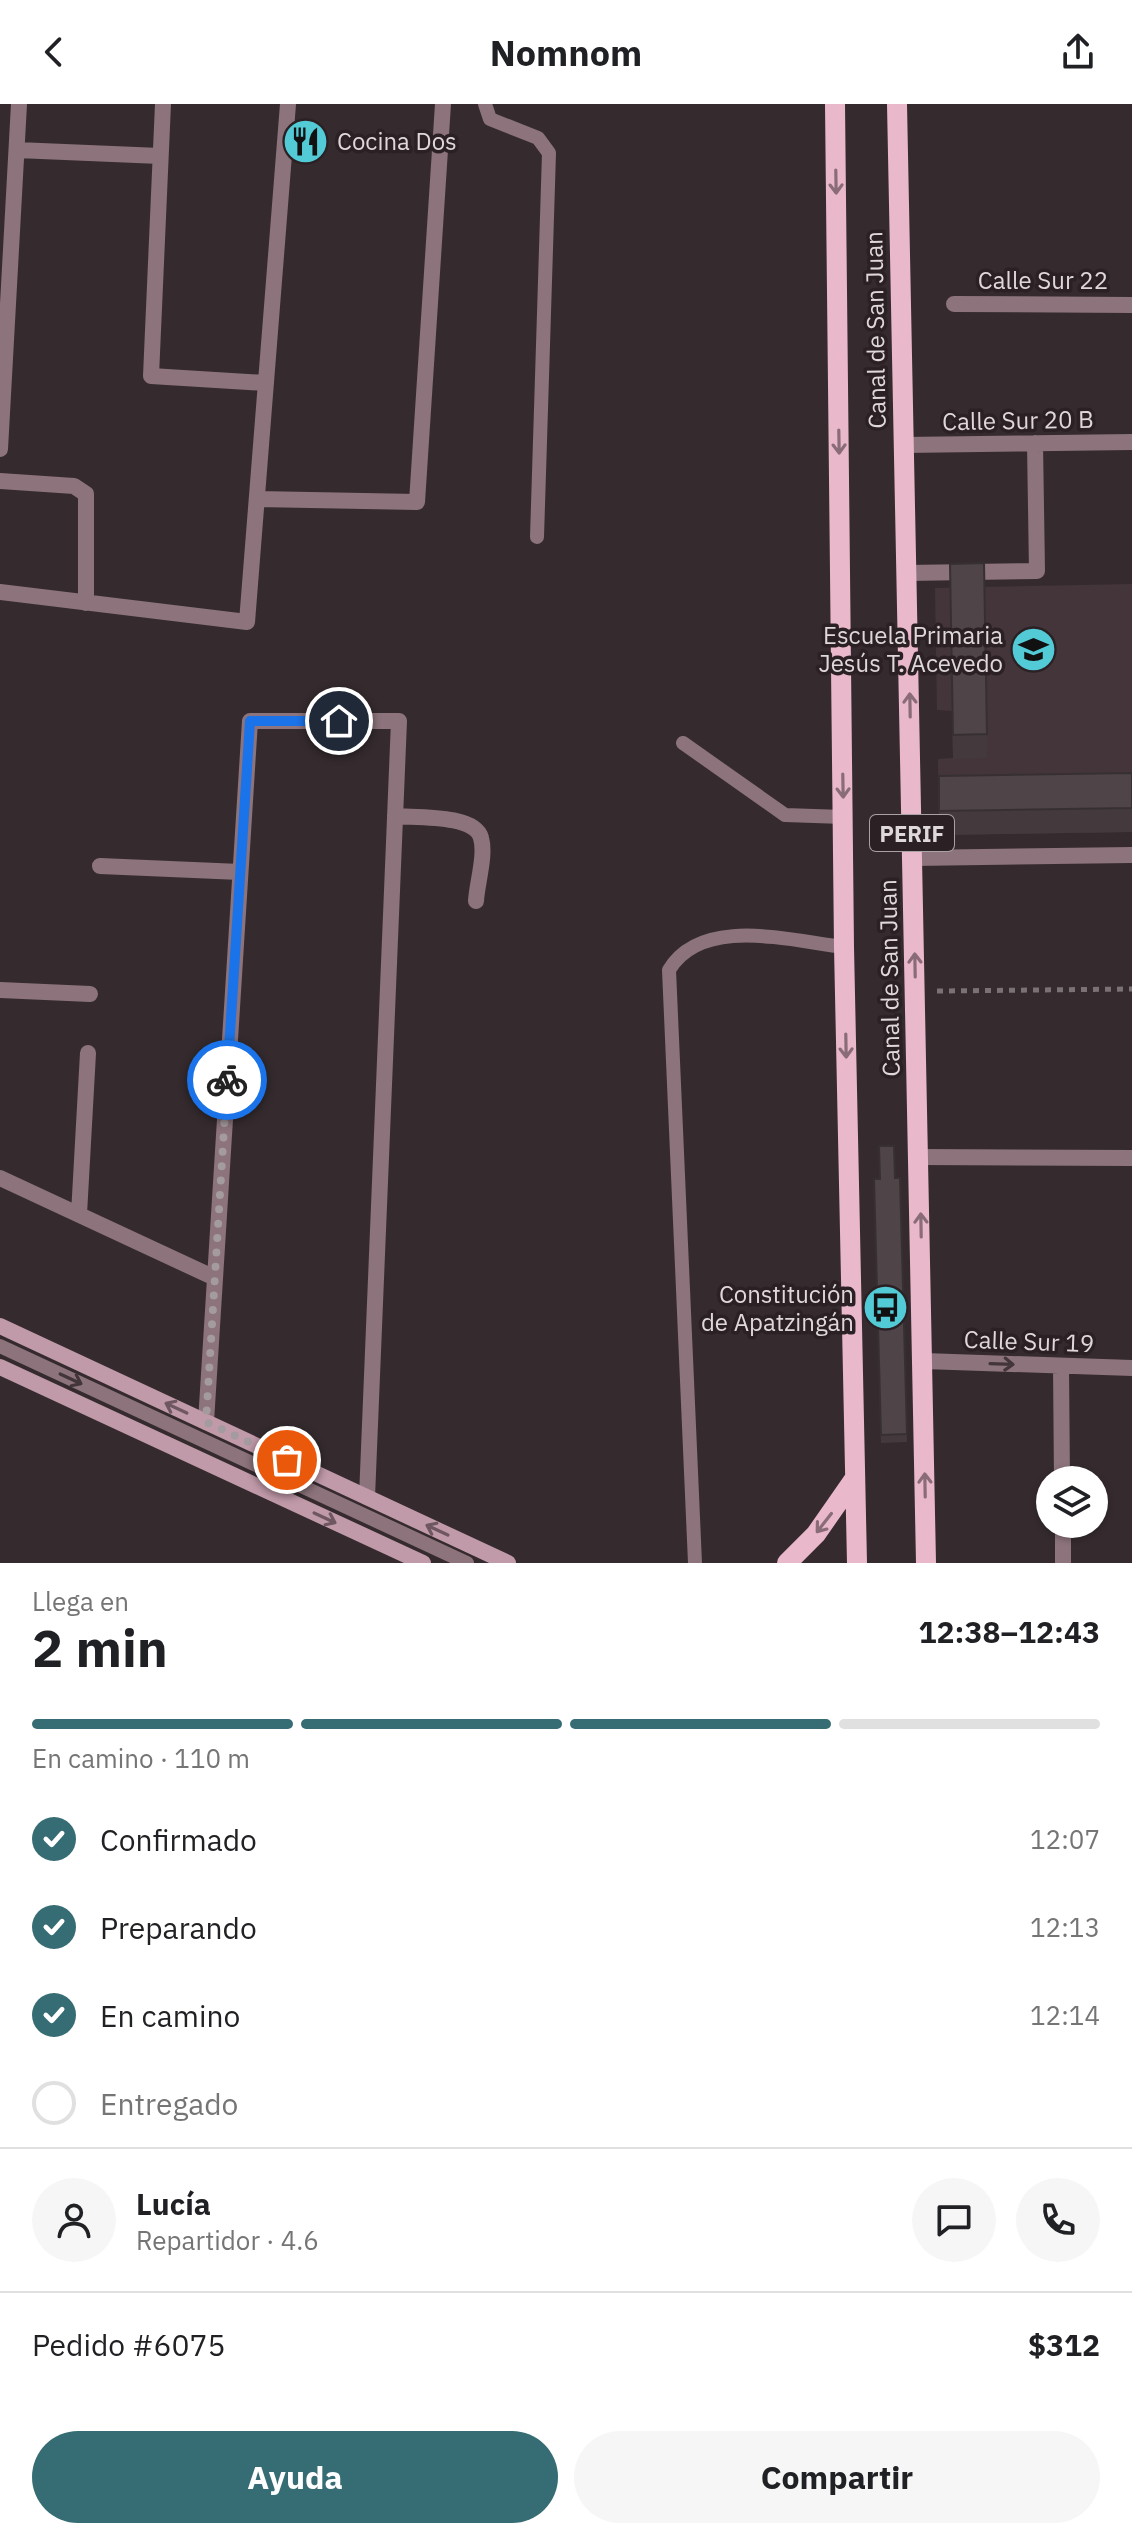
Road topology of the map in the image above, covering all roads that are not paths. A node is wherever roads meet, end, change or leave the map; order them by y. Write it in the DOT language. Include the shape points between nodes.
graph roads {
  1 [pos="19,104"];
  2 [pos="163,104"];
  3 [pos="288,104"];
  4 [pos="443,104"];
  5 [pos="485,104"];
  6 [pos="835,104"];
  7 [pos="897,104"];
  8 [pos="17,150"];
  9 [pos="160,156"];
  10 [pos="954,304"];
  11 [pos="1132,305"];
  12 [pos="2,367"];
  13 [pos="266,383"];
  14 [pos="1132,442"];
  15 [pos="1035,443"];
  16 [pos="904,445"];
  17 [pos="0,449"];
  18 [pos="0,481"];
  19 [pos="257,499"];
  20 [pos="537,537"];
  21 [pos="907,573"];
  22 [pos="0,592"];
  23 [pos="86,603"];
  24 [pos="683,743"];
  25 [pos="395,816"];
  26 [pos="843,817"];
  27 [pos="1132,855"];
  28 [pos="913,858"];
  29 [pos="100,866"];
  30 [pos="240,872"];
  31 [pos="476,901"];
  32 [pos="844,947"];
  33 [pos="0,990"];
  34 [pos="90,994"];
  35 [pos="88,1053"];
  36 [pos="919,1157"];
  37 [pos="1132,1158"];
  38 [pos="0,1178"];
  39 [pos="79,1214"];
  40 [pos="215,1278"];
  41 [pos="0,1326"];
  42 [pos="0,1346"];
  43 [pos="924,1361"];
  44 [pos="0,1367"];
  45 [pos="1061,1367"];
  46 [pos="1132,1368"];
  47 [pos="206,1422"];
  48 [pos="1062,1466"];
  49 [pos="855,1478"];
  50 [pos="367,1497"];
  51 [pos="1063,1538"];
  52 [pos="423,1563"];
  53 [pos="467,1563"];
  54 [pos="508,1563"];
  55 [pos="695,1563"];
  56 [pos="787,1563"];
  57 [pos="857,1563"];
  58 [pos="926,1563"];
  59 [pos="1063,1563"];
  1 -- 8 [label="street"];
  2 -- 9 [label="street"];
  3 -- 13 [label="street"];
  4 -- 19 [label="street" via="417,502"];
  5 -- 20 [label="lane" via="490,119 538,138 549,153"];
  6 -- 26 [label="main road, Canal de San Juan / PERIF, one-way"];
  7 -- 16 [label="main road, Canal de San Juan / PERIF"];
  8 -- 9 [label="street"];
  8 -- 12 [label="street"];
  9 -- 13 [label="street" via="151,376"];
  10 -- 11 [label="street, Calle Sur 22"];
  12 -- 17 [label="street"];
  13 -- 19 [label="street"];
  14 -- 15 [label="street, Calle Sur 20 B"];
  15 -- 16 [label="street, Calle Sur 20 B"];
  15 -- 21 [label="street" via="1037,571"];
  16 -- 21 [label="main road, Canal de San Juan / PERIF"];
  18 -- 23 [label="street" via="74,486 86,494"];
  19 -- 23 [label="street" via="247,622"];
  28 -- 21 [label="main road, Canal de San Juan / PERIF, one-way"];
  22 -- 23 [label="street"];
  24 -- 26 [label="lane" via="785,815"];
  25 -- 30 [label="street" via="399,721 250,721"];
  25 -- 31 [label="street" via="462,821 474,827 481,839"];
  25 -- 50 [label="street"];
  26 -- 32 [label="main road, Canal de San Juan / PERIF"];
  27 -- 28 [label="street"];
  36 -- 28 [label="main road, Canal de San Juan / PERIF, one-way"];
  29 -- 30 [label="street"];
  30 -- 40 [label="street"];
  32 -- 49 [label="main road, Canal de San Juan / PERIF, one-way"];
  32 -- 55 [label="lane" via="748,936 702,941 680,953 669,970"];
  33 -- 34 [label="street"];
  35 -- 39 [label="street"];
  36 -- 37 [label="street"];
  43 -- 36 [label="main road, Canal de San Juan / PERIF, one-way"];
  38 -- 39 [label="street"];
  39 -- 40 [label="street"];
  40 -- 47 [label="street"];
  47 -- 41 [label="street, one-way"];
  42 -- 53 [label="lane, one-way"];
  43 -- 45 [label="street, Calle Sur 19, one-way"];
  58 -- 43 [label="main road, Canal de San Juan / PERIF, one-way"];
  44 -- 52 [label="street, one-way"];
  45 -- 46 [label="street, Calle Sur 19"];
  45 -- 48 [label="street"];
  47 -- 50 [label="street"];
  49 -- 56 [label="main road, one-way" via="816,1534"];
  49 -- 57 [label="main road, Canal de San Juan / PERIF"];
  54 -- 50 [label="street, one-way"];
  51 -- 59 [label="street"];
}
